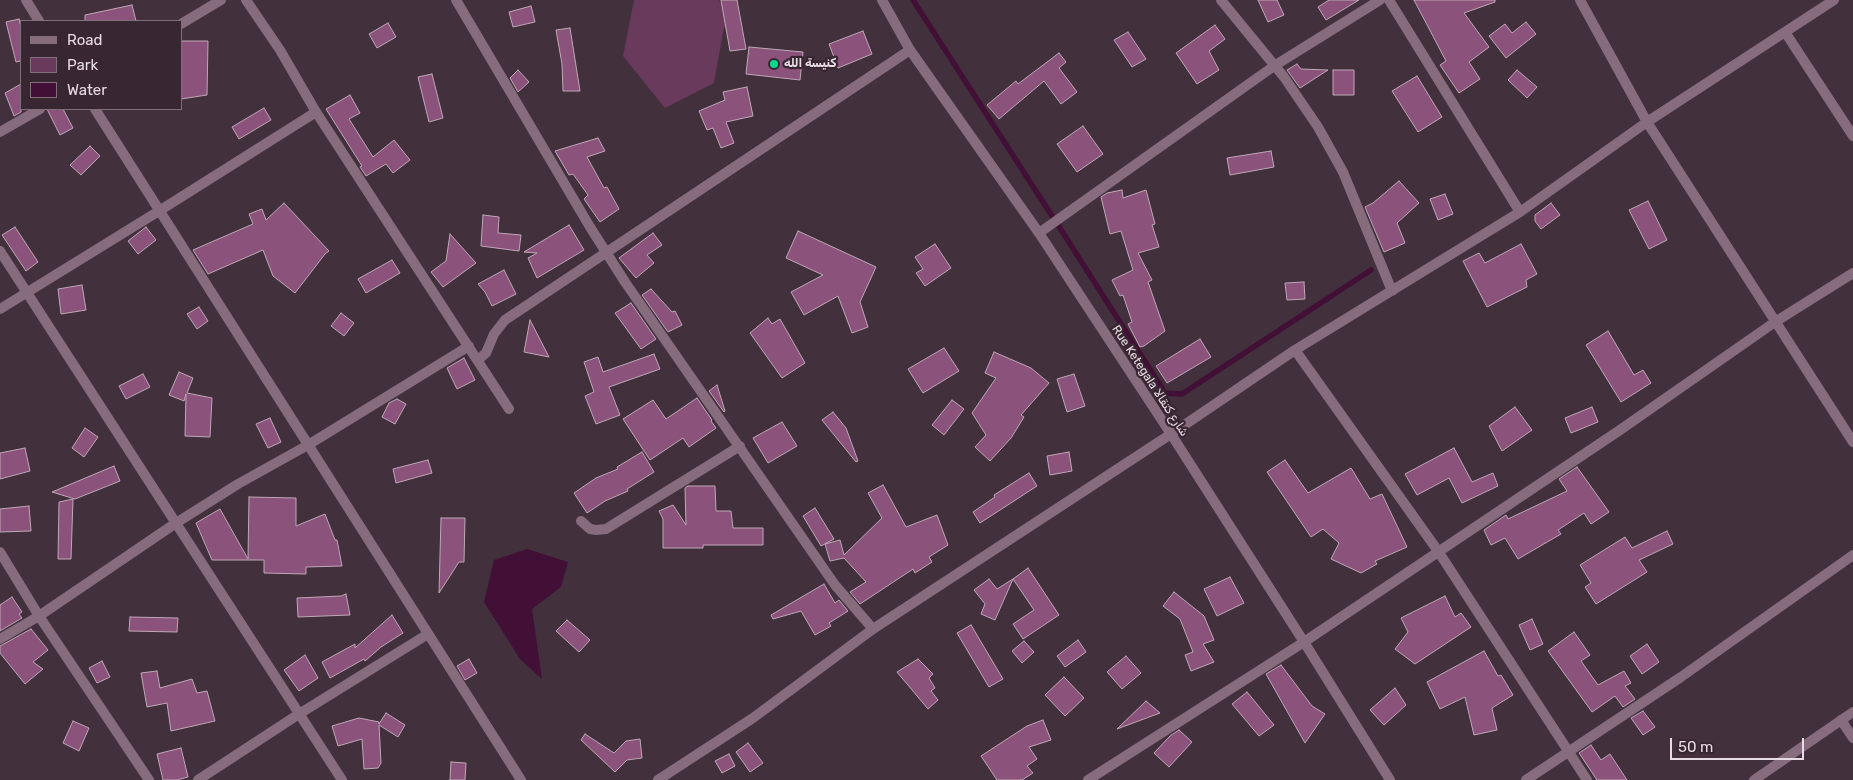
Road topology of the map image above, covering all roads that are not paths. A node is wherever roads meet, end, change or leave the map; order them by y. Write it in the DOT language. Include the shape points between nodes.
graph roads {
  1 [pos="26,0"];
  2 [pos="221,0"];
  3 [pos="246,0"];
  4 [pos="456,0"];
  5 [pos="882,0"];
  6 [pos="1221,0"];
  7 [pos="1380,0"];
  8 [pos="1390,0"];
  9 [pos="1580,0"];
  10 [pos="1834,0"];
  11 [pos="38,20"];
  12 [pos="182,23"];
  13 [pos="1785,32"];
  14 [pos="910,50"];
  15 [pos="1274,66"];
  16 [pos="38,110"];
  17 [pos="96,110"];
  18 [pos="316,112"];
  19 [pos="1647,122"];
  20 [pos="0,132"];
  21 [pos="1853,136"];
  22 [pos="160,211"];
  23 [pos="1520,212"];
  24 [pos="1039,233"];
  25 [pos="0,251"];
  26 [pos="606,253"];
  27 [pos="1853,273"];
  28 [pos="27,291"];
  29 [pos="1392,291"];
  30 [pos="0,309"];
  31 [pos="1775,322"];
  32 [pos="469,346"];
  33 [pos="1294,350"];
  34 [pos="478,360"];
  35 [pos="509,409"];
  36 [pos="1171,434"];
  37 [pos="1853,442"];
  38 [pos="308,445"];
  39 [pos="740,446"];
  40 [pos="581,521"];
  41 [pos="176,523"];
  42 [pos="1438,551"];
  43 [pos="0,552"];
  44 [pos="1853,555"];
  45 [pos="39,616"];
  46 [pos="873,629"];
  47 [pos="428,634"];
  48 [pos="0,639"];
  49 [pos="1304,642"];
  50 [pos="1853,712"];
  51 [pos="299,714"];
  52 [pos="1841,720"];
  53 [pos="1853,738"];
  54 [pos="1570,752"];
  55 [pos="1102,776"];
  56 [pos="149,780"];
  57 [pos="198,780"];
  58 [pos="342,780"];
  59 [pos="521,780"];
  60 [pos="658,780"];
  61 [pos="1088,780"];
  62 [pos="1390,780"];
  63 [pos="1526,780"];
  64 [pos="1587,780"];
  65 [pos="1754,780"];
  1 -- 11 [label="street"];
  2 -- 12 [label="street"];
  3 -- 18 [label="street"];
  4 -- 26 [label="street"];
  5 -- 14 [label="street, Rue Ketegala شارع كتقالا"];
  6 -- 15 [label="street"];
  7 -- 15 [label="street"];
  8 -- 23 [label="street"];
  9 -- 19 [label="street"];
  10 -- 13 [label="street"];
  13 -- 19 [label="street"];
  13 -- 21 [label="street"];
  14 -- 24 [label="street, Rue Ketegala شارع كتقالا"];
  14 -- 26 [label="street"];
  15 -- 24 [label="street"];
  15 -- 29 [label="street" via="1318,127 1342,172"];
  16 -- 20 [label="street"];
  17 -- 22 [label="street"];
  18 -- 22 [label="street"];
  18 -- 32 [label="street"];
  19 -- 23 [label="street"];
  19 -- 31 [label="street"];
  22 -- 28 [label="street"];
  22 -- 38 [label="street"];
  23 -- 29 [label="street"];
  24 -- 36 [label="street, Rue Ketegala شارع كتقالا"];
  25 -- 28 [label="street"];
  26 -- 34 [label="street" via="505,320 494,334 486,353"];
  26 -- 39 [label="street"];
  27 -- 31 [label="street"];
  28 -- 30 [label="street"];
  28 -- 41 [label="street"];
  29 -- 33 [label="street"];
  31 -- 37 [label="street"];
  31 -- 42 [label="street"];
  32 -- 34 [label="street"];
  32 -- 38 [label="street"];
  33 -- 36 [label="street"];
  33 -- 42 [label="street"];
  34 -- 35 [label="street"];
  36 -- 46 [label="street"];
  36 -- 49 [label="street, Rue Ketegala شارع كتقالا"];
  38 -- 41 [label="street"];
  38 -- 47 [label="street"];
  39 -- 40 [label="street" via="606,529 590,529"];
  39 -- 46 [label="street" via="835,585"];
  41 -- 45 [label="street"];
  41 -- 51 [label="street"];
  42 -- 49 [label="street"];
  42 -- 54 [label="street"];
  43 -- 45 [label="street"];
  44 -- 54 [label="street" via="1681,678"];
  45 -- 48 [label="street"];
  45 -- 56 [label="street"];
  46 -- 60 [label="street" via="753,718"];
  47 -- 51 [label="street"];
  47 -- 59 [label="street"];
  49 -- 55 [label="street"];
  49 -- 62 [label="street, Rue Ketegala شارع كتقالا"];
  50 -- 52 [label="street"];
  51 -- 57 [label="street"];
  51 -- 58 [label="street"];
  52 -- 53 [label="street"];
  52 -- 65 [label="street"];
  54 -- 63 [label="street"];
  54 -- 64 [label="street"];
  55 -- 61 [label="street"];
}
